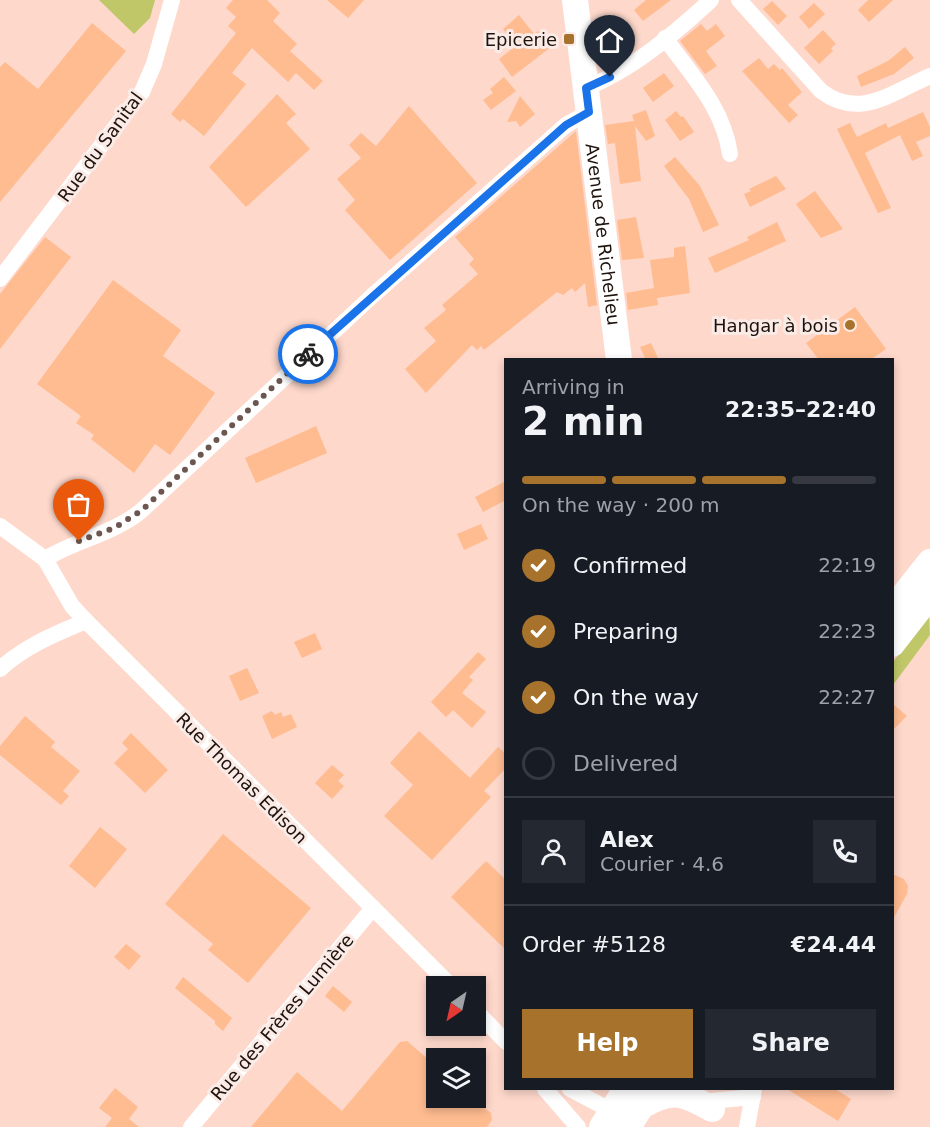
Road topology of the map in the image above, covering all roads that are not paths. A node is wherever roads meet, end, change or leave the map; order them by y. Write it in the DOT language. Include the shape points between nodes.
graph roads {
  1 [pos="172,0"];
  2 [pos="575,0"];
  3 [pos="711,0"];
  4 [pos="740,0"];
  5 [pos="665,38"];
  6 [pos="930,76"];
  7 [pos="587,100"];
  8 [pos="730,154"];
  9 [pos="0,279"];
  10 [pos="619,358"];
  11 [pos="0,526"];
  12 [pos="45,559"];
  13 [pos="930,562"];
  14 [pos="930,595"];
  15 [pos="894,607"];
  16 [pos="86,621"];
  17 [pos="894,641"];
  18 [pos="0,669"];
  19 [pos="373,908"];
  20 [pos="441,976"];
  21 [pos="486,1021"];
  22 [pos="504,1040"];
  23 [pos="545,1090"];
  24 [pos="573,1090"];
  25 [pos="754,1093"];
  26 [pos="712,1107"];
  27 [pos="626,1111"];
  28 [pos="191,1127"];
  29 [pos="578,1127"];
  30 [pos="747,1127"];
  1 -- 9 [label="street, Rue du Sanital" via="142,92"];
  2 -- 7 [label="main road, Avenue de Richelieu"];
  3 -- 5 [label="street"];
  4 -- 6 [label="street" via="821,91 834,100 866,104"];
  5 -- 7 [label="street" via="610,77"];
  5 -- 8 [label="street" via="718,111 727,132"];
  7 -- 10 [label="main road, Avenue de Richelieu"];
  7 -- 12 [label="street" via="566,125 371,297 141,511 114,528"];
  11 -- 12 [label="street"];
  12 -- 16 [label="street, Rue Thomas Edison" via="72,606"];
  13 -- 15 [label="main road"];
  14 -- 17 [label="main road"];
  16 -- 18 [label="street" via="15,655"];
  16 -- 19 [label="street, Rue Thomas Edison"];
  19 -- 20 [label="street, Rue Thomas Edison"];
  19 -- 28 [label="street, Rue des Frères Lumière"];
  21 -- 22 [label="street"];
  23 -- 29 [label="street"];
  24 -- 27 [label="street"];
  25 -- 26 [label="street"];
  25 -- 30 [label="street"];
  26 -- 27 [label="main road" via="694,1099 663,1094"];
}
